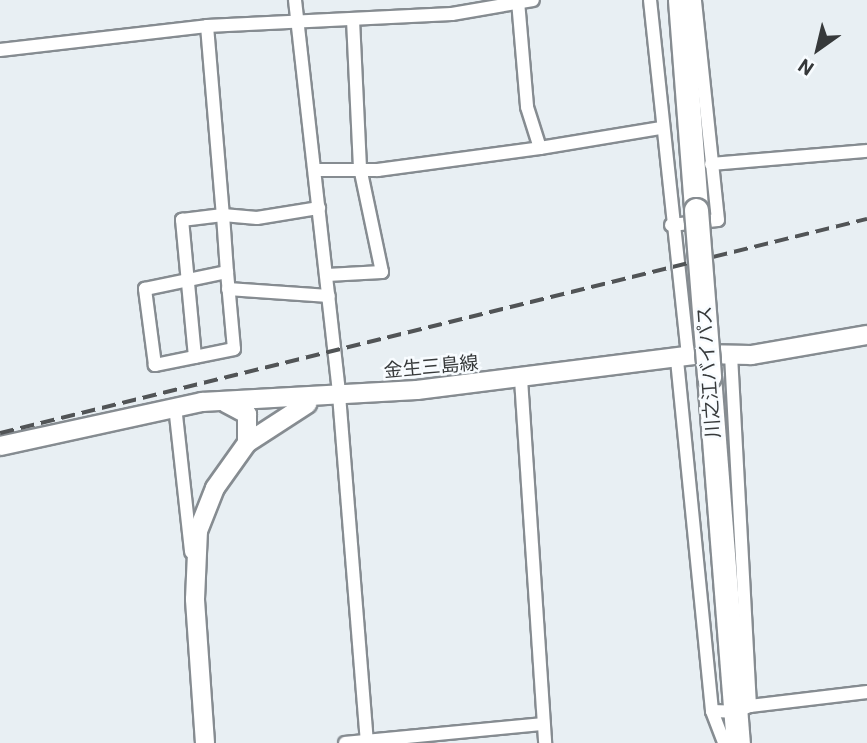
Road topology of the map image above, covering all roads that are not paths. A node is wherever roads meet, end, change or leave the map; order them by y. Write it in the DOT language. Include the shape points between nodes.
graph roads {
  1 [pos="295,0"];
  2 [pos="451,0"];
  3 [pos="533,0"];
  4 [pos="650,0"];
  5 [pos="680,0"];
  6 [pos="695,0"];
  7 [pos="518,1"];
  8 [pos="452,14"];
  9 [pos="297,20"];
  10 [pos="353,20"];
  11 [pos="206,26"];
  12 [pos="0,50"];
  13 [pos="661,128"];
  14 [pos="540,148"];
  15 [pos="867,151"];
  16 [pos="711,164"];
  17 [pos="360,168"];
  18 [pos="315,170"];
  19 [pos="320,208"];
  20 [pos="223,215"];
  21 [pos="671,225"];
  22 [pos="227,272"];
  23 [pos="327,275"];
  24 [pos="188,280"];
  25 [pos="228,289"];
  26 [pos="329,296"];
  27 [pos="867,335"];
  28 [pos="731,356"];
  29 [pos="195,357"];
  30 [pos="683,358"];
  31 [pos="521,379"];
  32 [pos="335,396"];
  33 [pos="221,402"];
  34 [pos="254,403"];
  35 [pos="175,406"];
  36 [pos="264,429"];
  37 [pos="247,443"];
  38 [pos="0,446"];
  39 [pos="194,570"];
  40 [pos="867,692"];
  41 [pos="732,710"];
  42 [pos="544,724"];
  43 [pos="367,741"];
  44 [pos="205,743"];
  45 [pos="345,743"];
  46 [pos="545,743"];
  47 [pos="724,743"];
  48 [pos="738,743"];
  1 -- 9 [label="street"];
  2 -- 8 [label="street"];
  3 -- 7 [label="street"];
  4 -- 13 [label="street"];
  5 -- 41 [label="highway, 川之江バイパス, bridge"];
  6 -- 16 [label="street"];
  7 -- 8 [label="street"];
  7 -- 14 [label="street" via="527,107"];
  8 -- 10 [label="street"];
  9 -- 10 [label="street"];
  9 -- 11 [label="street"];
  9 -- 18 [label="street"];
  10 -- 17 [label="street"];
  11 -- 12 [label="street"];
  11 -- 20 [label="street"];
  13 -- 14 [label="street"];
  13 -- 21 [label="street"];
  14 -- 17 [label="street"];
  15 -- 16 [label="street"];
  16 -- 21 [label="street" via="718,219"];
  17 -- 18 [label="street"];
  17 -- 23 [label="street" via="382,272"];
  18 -- 19 [label="street"];
  19 -- 20 [label="street" via="257,219"];
  19 -- 23 [label="street"];
  20 -- 22 [label="street"];
  20 -- 24 [label="street" via="182,220"];
  21 -- 30 [label="street"];
  22 -- 24 [label="street"];
  22 -- 25 [label="street"];
  23 -- 26 [label="street"];
  24 -- 29 [label="street"];
  24 -- 29 [label="street" via="145,289 155,365"];
  25 -- 26 [label="street"];
  25 -- 29 [label="street" via="234,349"];
  26 -- 32 [label="street"];
  27 -- 28 [label="main road, 金生三島線"];
  28 -- 30 [label="main road, 金生三島線"];
  28 -- 41 [label="street"];
  30 -- 31 [label="main road, 金生三島線"];
  30 -- 41 [label="street"];
  31 -- 32 [label="main road, 金生三島線"];
  31 -- 42 [label="street"];
  32 -- 34 [label="main road, 金生三島線"];
  32 -- 36 [label="main road"];
  32 -- 43 [label="street"];
  33 -- 34 [label="main road, 金生三島線"];
  33 -- 35 [label="main road, 金生三島線"];
  33 -- 37 [label="main road" via="247,414"];
  34 -- 36 [label="main road" via="263,410"];
  35 -- 38 [label="main road, 金生三島線"];
  35 -- 39 [label="street"];
  36 -- 37 [label="main road"];
  37 -- 39 [label="main road" via="215,488 198,531"];
  39 -- 44 [label="main road"];
  40 -- 41 [label="street"];
  41 -- 47 [label="street"];
  41 -- 48 [label="highway, 川之江バイパス"];
  42 -- 43 [label="street"];
  42 -- 46 [label="street"];
  43 -- 45 [label="street"];
}
